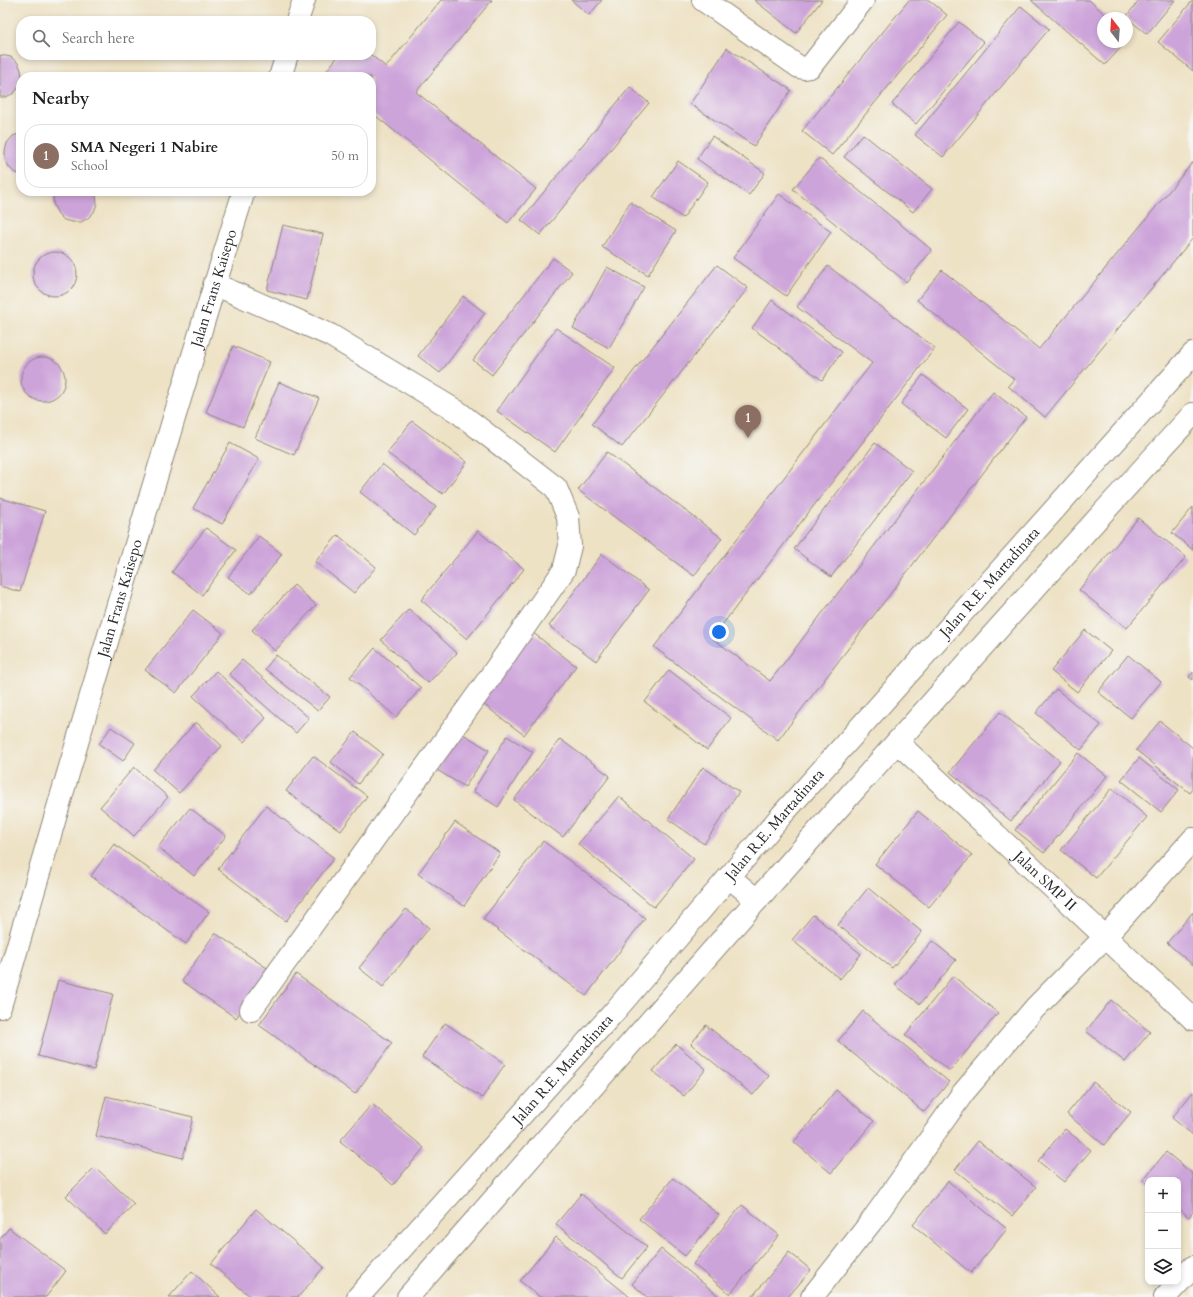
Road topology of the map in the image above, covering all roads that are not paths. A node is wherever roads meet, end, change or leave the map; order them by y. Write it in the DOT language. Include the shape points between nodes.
graph roads {
  1 [pos="304,0"];
  2 [pos="703,0"];
  3 [pos="863,0"];
  4 [pos="299,16"];
  5 [pos="285,60"];
  6 [pos="281,72"];
  7 [pos="242,196"];
  8 [pos="214,284"];
  9 [pos="1193,354"];
  10 [pos="1193,414"];
  11 [pos="898,742"];
  12 [pos="1193,839"];
  13 [pos="729,877"];
  14 [pos="757,900"];
  15 [pos="1106,936"];
  16 [pos="0,1006"];
  17 [pos="251,1010"];
  18 [pos="1193,1019"];
  19 [pos="1193,1267"];
  20 [pos="358,1297"];
  21 [pos="408,1297"];
  22 [pos="812,1297"];
  23 [pos="1165,1297"];
  1 -- 4 [label="main road"];
  2 -- 3 [label="main road" via="804,68 810,67"];
  5 -- 6 [label="main road"];
  7 -- 8 [label="main road, Jalan Frans Kaisepo"];
  8 -- 16 [label="main road, Jalan Frans Kaisepo"];
  8 -- 17 [label="main road" via="330,335 458,412 556,488 568,517 570,546 564,570"];
  9 -- 13 [label="main road, Jalan R.E. Martadinata"];
  10 -- 11 [label="main road"];
  11 -- 14 [label="main road"];
  11 -- 15 [label="main road, Jalan SMP II"];
  12 -- 15 [label="main road"];
  13 -- 14 [label="main road"];
  13 -- 20 [label="main road, Jalan R.E. Martadinata" via="608,1018"];
  14 -- 21 [label="main road"];
  15 -- 18 [label="main road, Jalan SMP II"];
  15 -- 22 [label="main road" via="1035,1008 963,1094 872,1222"];
  19 -- 23 [label="main road"];
}
